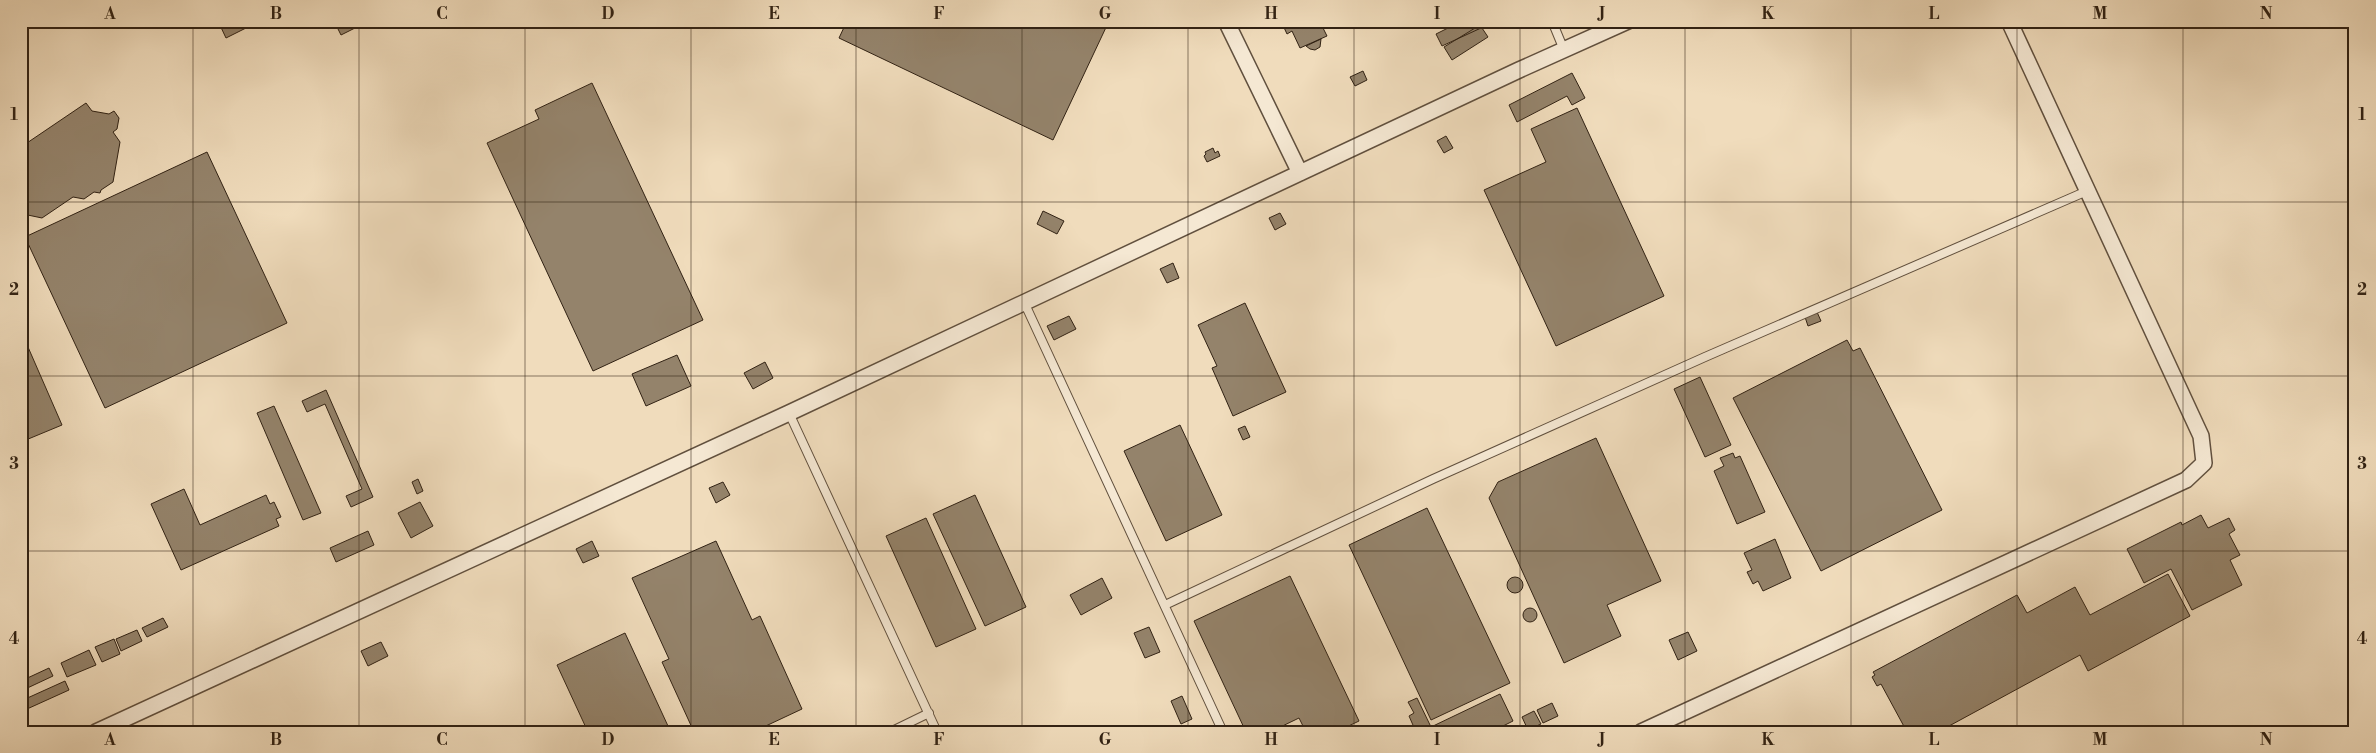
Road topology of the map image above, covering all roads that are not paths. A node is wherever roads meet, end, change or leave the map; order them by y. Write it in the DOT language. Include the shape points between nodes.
graph roads {
  1 [pos="1226,21"];
  2 [pos="1552,21"];
  3 [pos="1628,21"];
  4 [pos="2009,21"];
  5 [pos="1564,50"];
  6 [pos="1300,172"];
  7 [pos="2087,191"];
  8 [pos="1024,302"];
  9 [pos="789,413"];
  10 [pos="1165,605"];
  11 [pos="929,713"];
  12 [pos="96,732"];
  13 [pos="890,732"];
  14 [pos="938,732"];
  15 [pos="1223,732"];
  16 [pos="1641,732"];
  1 -- 6 [label="street"];
  2 -- 5 [label="lane"];
  3 -- 5 [label="street"];
  4 -- 7 [label="street"];
  5 -- 6 [label="street"];
  6 -- 8 [label="street"];
  7 -- 10 [label="lane" via="1659,377"];
  7 -- 16 [label="street" via="2201,436 2204,463 2186,480"];
  8 -- 9 [label="street"];
  8 -- 10 [label="lane"];
  9 -- 11 [label="lane"];
  9 -- 12 [label="street"];
  10 -- 15 [label="lane"];
  11 -- 13 [label="lane"];
  11 -- 14 [label="lane"];
}
